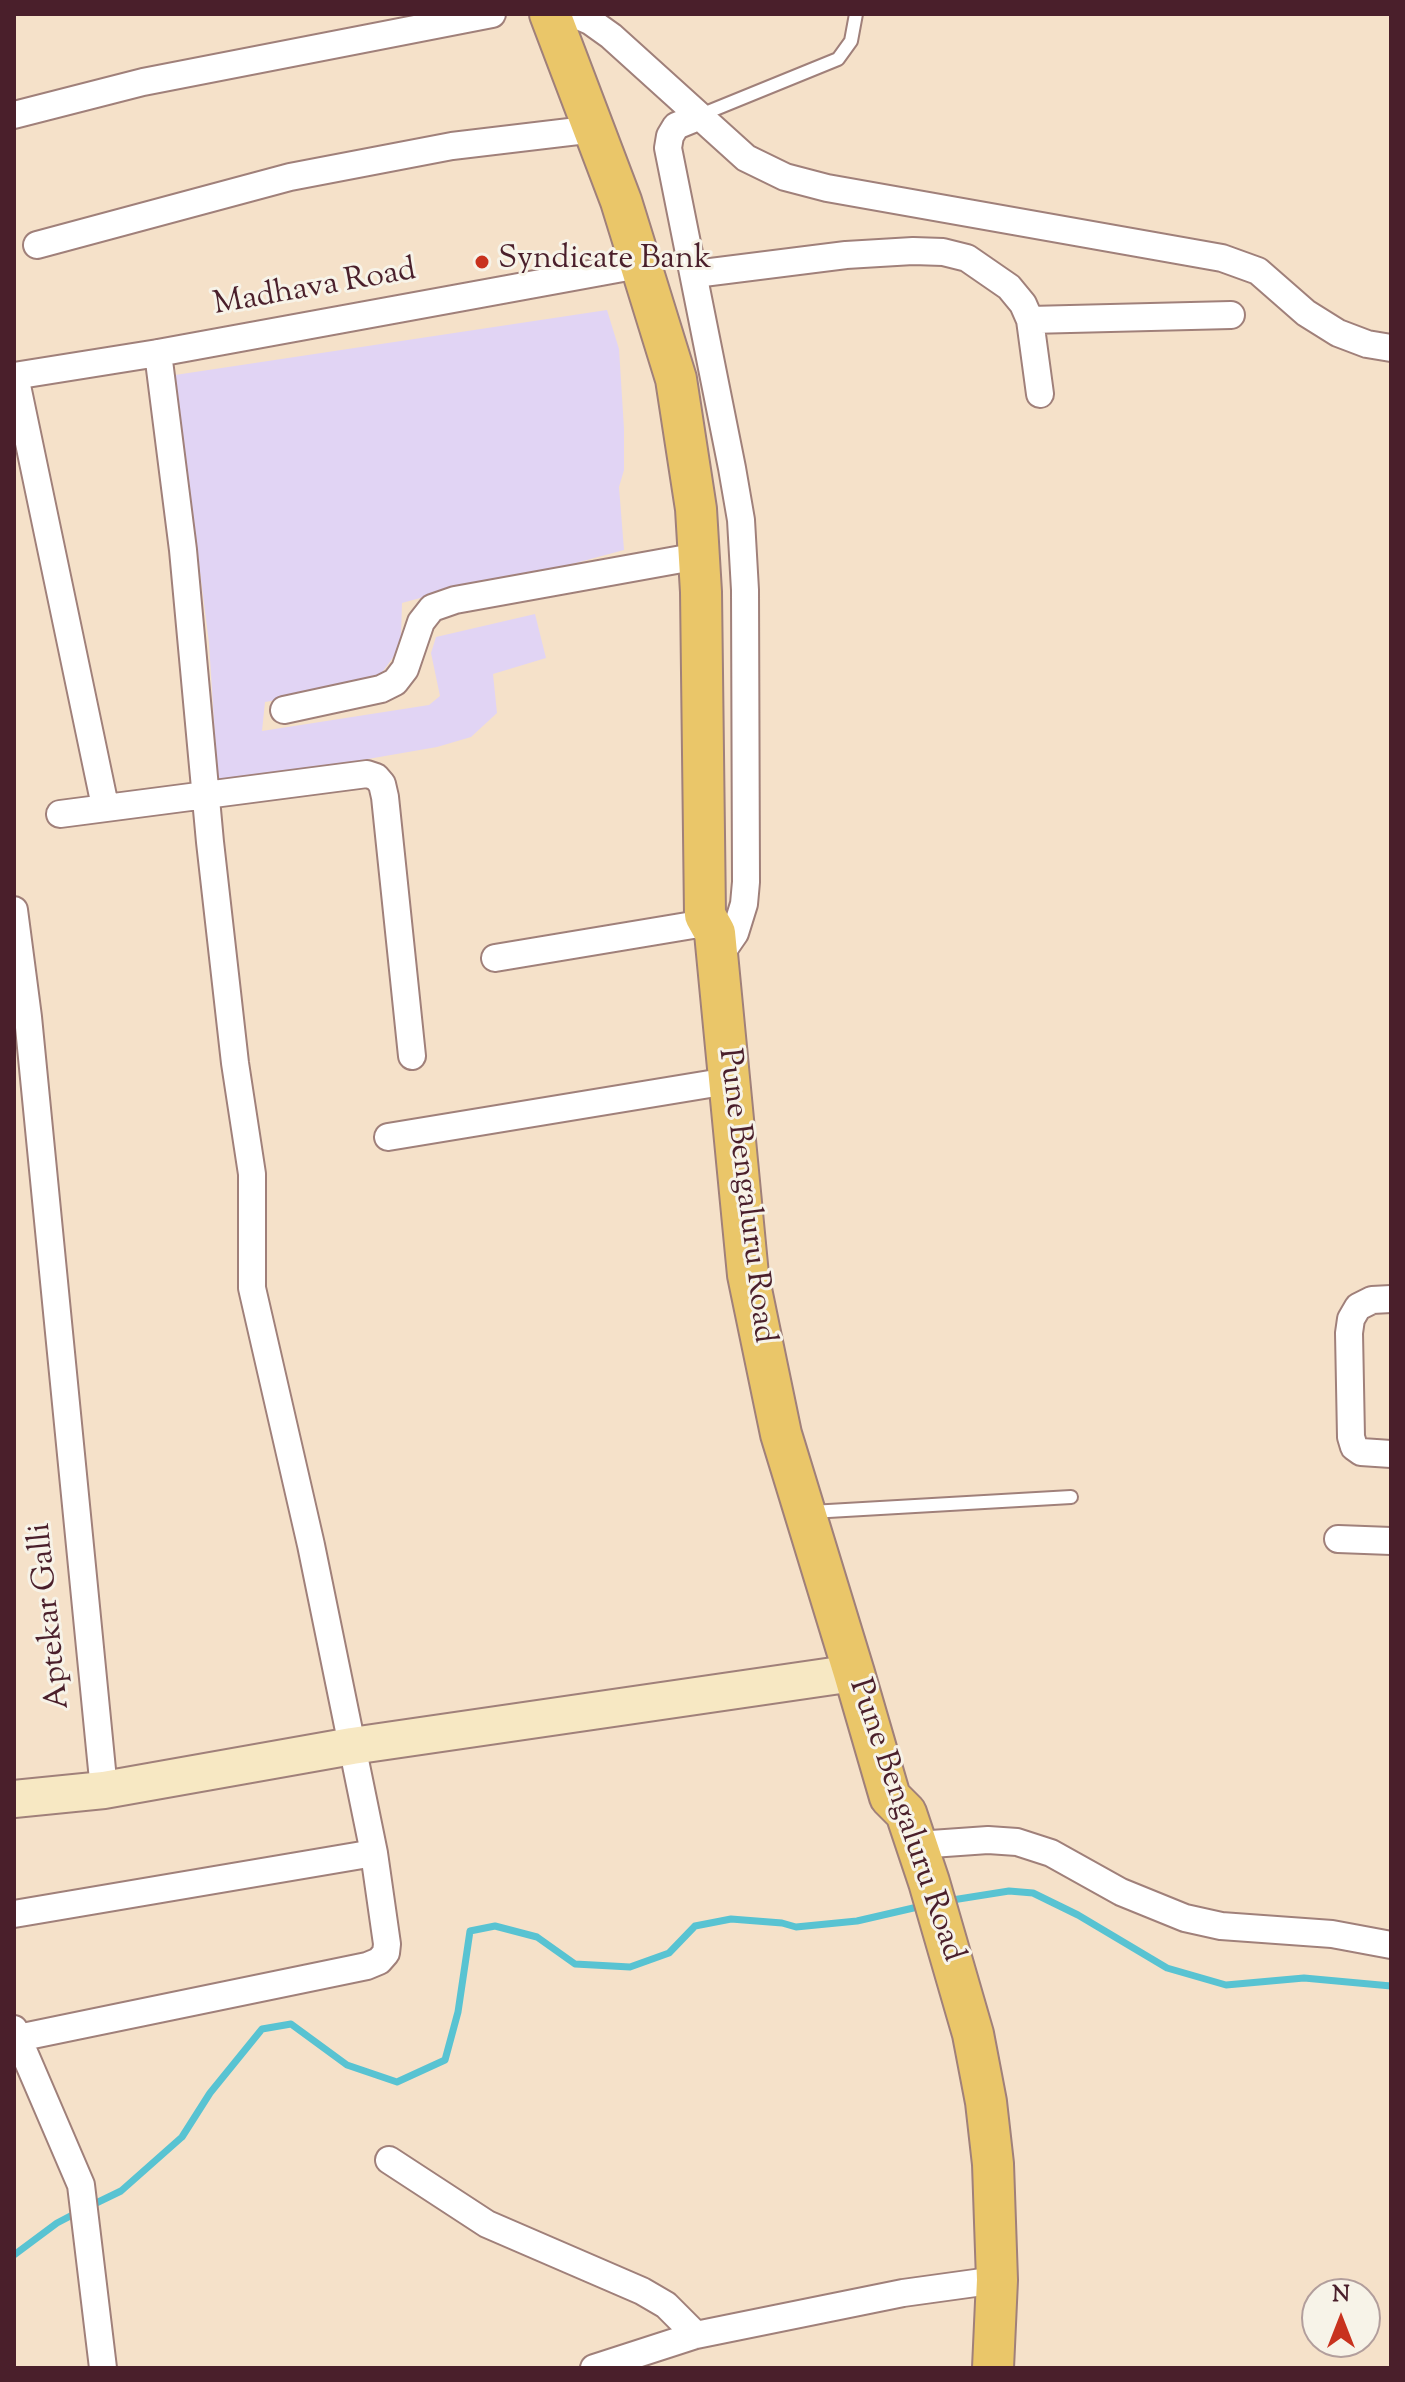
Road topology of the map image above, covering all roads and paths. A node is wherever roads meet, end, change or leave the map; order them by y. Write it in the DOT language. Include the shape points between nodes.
graph roads {
  1 [pos="492,14"];
  2 [pos="530,14"];
  3 [pos="550,14"];
  4 [pos="574,14"];
  5 [pos="856,14"];
  6 [pos="14,115"];
  7 [pos="698,117"];
  8 [pos="578,131"];
  9 [pos="37,245"];
  10 [pos="628,267"];
  11 [pos="695,274"];
  12 [pos="1231,315"];
  13 [pos="1030,320"];
  14 [pos="1391,348"];
  15 [pos="158,353"];
  16 [pos="14,376"];
  17 [pos="1040,394"];
  18 [pos="682,559"];
  19 [pos="284,710"];
  20 [pos="206,795"];
  21 [pos="105,806"];
  22 [pos="60,814"];
  23 [pos="14,910"];
  24 [pos="708,939"];
  25 [pos="495,958"];
  26 [pos="412,1056"];
  27 [pos="728,1081"];
  28 [pos="388,1137"];
  29 [pos="1391,1299"];
  30 [pos="1391,1454"];
  31 [pos="1071,1497"];
  32 [pos="805,1512"];
  33 [pos="1338,1539"];
  34 [pos="1391,1541"];
  35 [pos="854,1673"];
  36 [pos="352,1746"];
  37 [pos="104,1790"];
  38 [pos="14,1799"];
  39 [pos="374,1853"];
  40 [pos="917,1870"];
  41 [pos="14,1914"];
  42 [pos="1391,1945"];
  43 [pos="16,2033"];
  44 [pos="25,2084"];
  45 [pos="389,2160"];
  46 [pos="988,2281"];
  47 [pos="696,2335"];
  48 [pos="103,2368"];
  49 [pos="594,2368"];
  50 [pos="973,2368"];
  51 [pos="993,2368"];
  1 -- 6 [label="street" via="143,82"];
  2 -- 8 [label="street"];
  3 -- 24 [label="main road, Pune Bengaluru Road" via="621,201 676,379 696,509 701,592"];
  4 -- 7 [label="street" via="611,36"];
  4 -- 24 [label="main road" via="661,246 704,417 718,500 726,570 727,914"];
  5 -- 7 [label="lane" via="851,41 838,59"];
  7 -- 11 [label="street" via="676,126 668,148"];
  7 -- 14 [label="street" via="746,158 785,177 1222,258 1258,271 1338,333"];
  8 -- 9 [label="street" via="452,146 290,177"];
  8 -- 10 [label="street"];
  10 -- 15 [label="street, Madhava Road"];
  10 -- 18 [label="street" via="668,443"];
  11 -- 13 [label="street" via="846,255 943,252 989,271 1016,296"];
  11 -- 24 [label="street" via="741,520 745,590 744,904 735,933"];
  12 -- 13 [label="street"];
  13 -- 17 [label="street"];
  15 -- 16 [label="street, Madhava Road"];
  15 -- 20 [label="street"];
  16 -- 21 [label="street"];
  18 -- 19 [label="street" via="432,608 395,682"];
  18 -- 24 [label="street" via="688,895"];
  20 -- 21 [label="street"];
  20 -- 26 [label="street" via="367,774 382,784"];
  20 -- 36 [label="street" via="252,1174 252,1288"];
  21 -- 22 [label="street"];
  23 -- 37 [label="street, Aptekar Galli"];
  24 -- 25 [label="street"];
  24 -- 27 [label="main road, Pune Bengaluru Road"];
  27 -- 28 [label="street"];
  27 -- 32 [label="main road, Pune Bengaluru Road" via="748,1275 781,1434"];
  29 -- 30 [label="street" via="1358,1307 1349,1333 1354,1447"];
  31 -- 32 [label="lane"];
  32 -- 35 [label="main road, Pune Bengaluru Road"];
  33 -- 34 [label="street"];
  35 -- 36 [label="street"];
  35 -- 40 [label="main road, Pune Bengaluru Road" via="890,1797 906,1813"];
  36 -- 37 [label="street"];
  36 -- 39 [label="street"];
  37 -- 38 [label="street"];
  39 -- 41 [label="street"];
  39 -- 43 [label="street" via="387,1944 379,1961"];
  40 -- 42 [label="street" via="988,1840 1017,1842 1185,1918"];
  40 -- 46 [label="main road, Pune Bengaluru Road" via="932,1934 973,2034 986,2102 993,2164"];
  43 -- 44 [label="street"];
  44 -- 48 [label="street" via="81,2185"];
  45 -- 47 [label="street" via="487,2224 642,2291 666,2305"];
  46 -- 47 [label="street"];
  46 -- 50 [label="main road"];
  46 -- 51 [label="main road, Pune Bengaluru Road"];
  47 -- 49 [label="street"];
}
